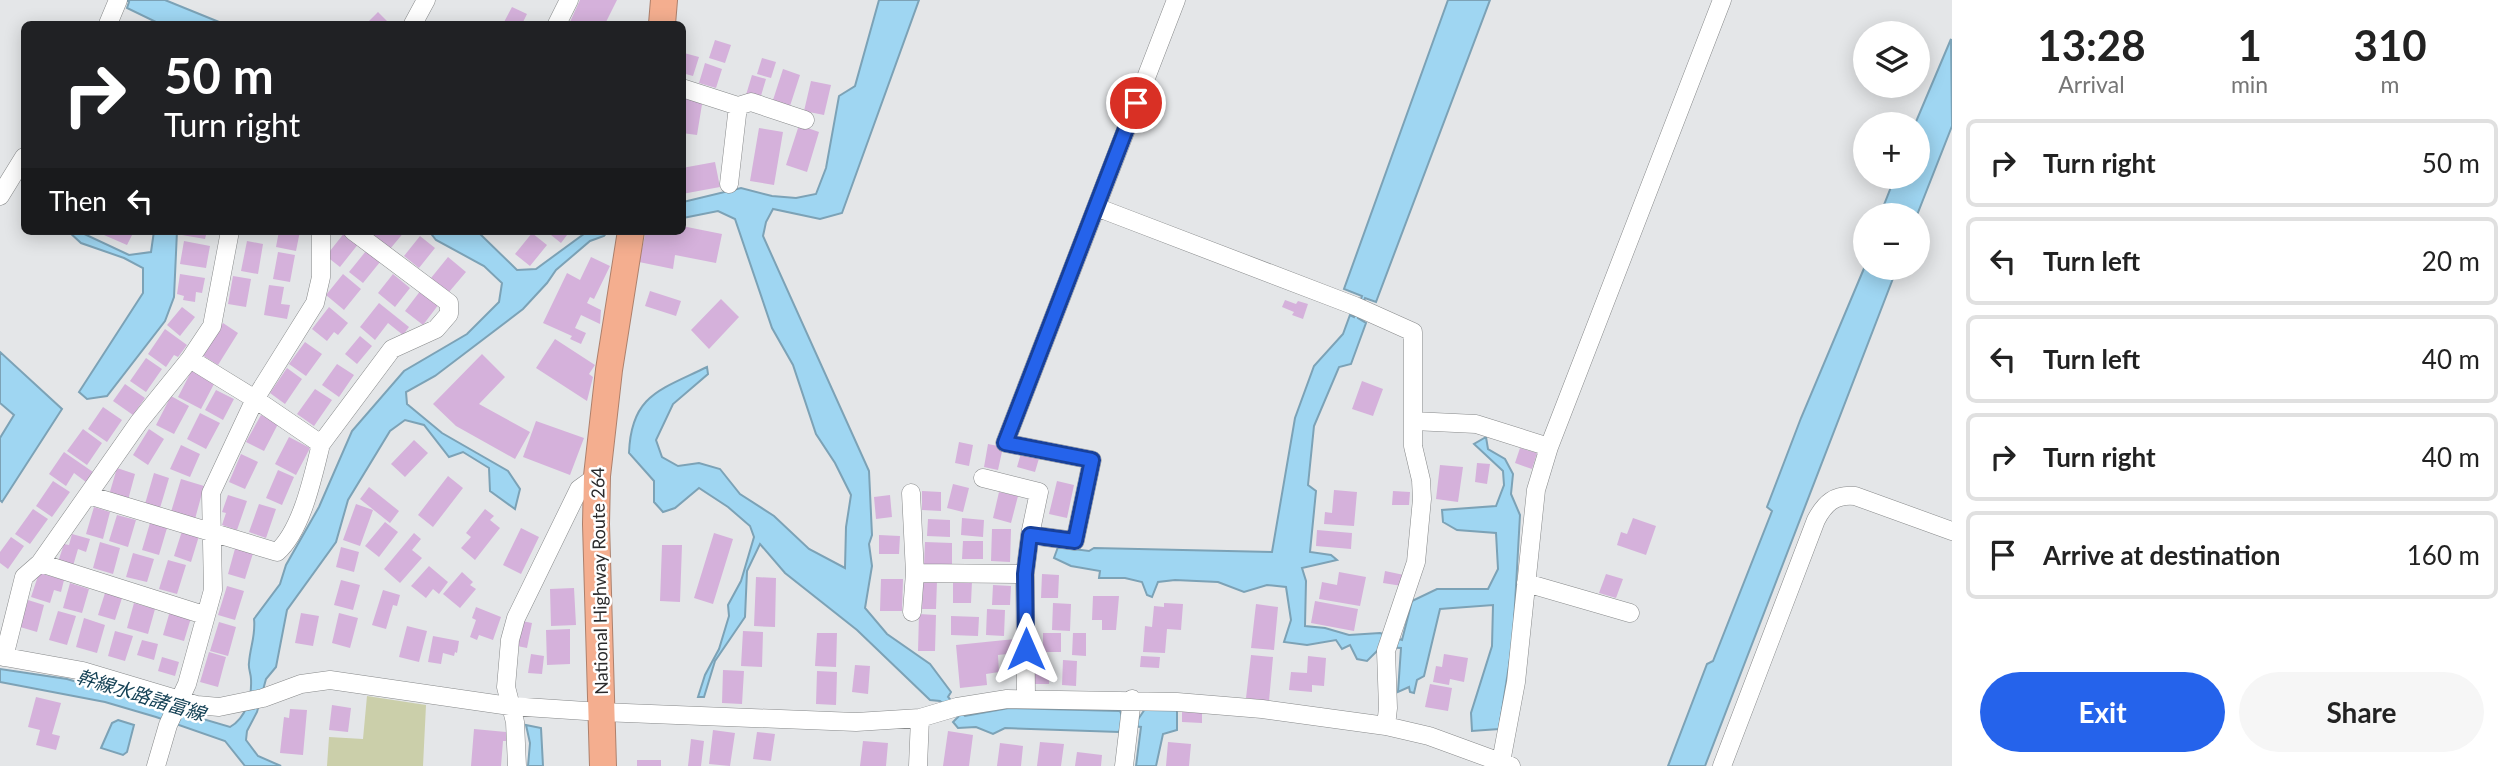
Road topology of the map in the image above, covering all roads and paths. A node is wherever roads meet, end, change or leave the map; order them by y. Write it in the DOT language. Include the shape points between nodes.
graph roads {
  1 [pos="118,0"];
  2 [pos="426,0"];
  3 [pos="569,0"];
  4 [pos="664,0"];
  5 [pos="1176,0"];
  6 [pos="1722,0"];
  7 [pos="109,21"];
  8 [pos="415,21"];
  9 [pos="558,21"];
  10 [pos="662,21"];
  11 [pos="686,89"];
  12 [pos="738,106"];
  13 [pos="805,120"];
  14 [pos="21,162"];
  15 [pos="729,184"];
  16 [pos="0,196"];
  17 [pos="1096,206"];
  18 [pos="229,235"];
  19 [pos="321,235"];
  20 [pos="358,235"];
  21 [pos="630,235"];
  22 [pos="190,359"];
  23 [pos="255,399"];
  24 [pos="1413,421"];
  25 [pos="321,444"];
  26 [pos="1549,447"];
  27 [pos="597,476"];
  28 [pos="983,478"];
  29 [pos="911,493"];
  30 [pos="88,495"];
  31 [pos="1952,531"];
  32 [pos="213,533"];
  33 [pos="1030,535"];
  34 [pos="40,563"];
  35 [pos="915,573"];
  36 [pos="1025,574"];
  37 [pos="1526,583"];
  38 [pos="912,612"];
  39 [pos="1630,613"];
  40 [pos="204,615"];
  41 [pos="2,657"];
  42 [pos="1026,699"];
  43 [pos="178,700"];
  44 [pos="510,706"];
  45 [pos="601,712"];
  46 [pos="1130,715"];
  47 [pos="920,718"];
  48 [pos="1386,726"];
  49 [pos="1506,764"];
  50 [pos="156,766"];
  51 [pos="517,766"];
  52 [pos="603,766"];
  53 [pos="918,766"];
  54 [pos="1124,766"];
  55 [pos="1721,766"];
  1 -- 7 [label="street"];
  2 -- 8 [label="street"];
  3 -- 9 [label="street"];
  4 -- 10 [label="highway"];
  5 -- 17 [label="street"];
  6 -- 26 [label="street"];
  11 -- 12 [label="street"];
  12 -- 13 [label="street" via="751,102"];
  12 -- 15 [label="street"];
  14 -- 16 [label="street"];
  17 -- 24 [label="street" via="1413,332"];
  17 -- 33 [label="street" via="1005,443 1092,460 1075,541"];
  18 -- 22 [label="street" via="212,326"];
  19 -- 23 [label="street" via="321,277 314,303"];
  20 -- 25 [label="street" via="449,303 449,314 436,329 393,349"];
  21 -- 27 [label="highway, National Highway Route 264"];
  22 -- 23 [label="street"];
  22 -- 30 [label="street"];
  23 -- 25 [label="street"];
  23 -- 32 [label="street" via="211,493"];
  24 -- 26 [label="street" via="1476,424"];
  24 -- 48 [label="street" via="1422,499 1416,562 1388,643"];
  25 -- 32 [label="street" via="305,500 287,543 277,552"];
  26 -- 37 [label="street" via="1536,490"];
  27 -- 44 [label="street" via="579,489 516,618 506,687"];
  27 -- 45 [label="highway, National Highway Route 264"];
  28 -- 33 [label="street" via="1039,492"];
  29 -- 35 [label="street"];
  30 -- 32 [label="street"];
  30 -- 34 [label="street"];
  31 -- 55 [label="street" via="1855,496 1843,495 1825,505"];
  32 -- 40 [label="street" via="213,590"];
  33 -- 36 [label="street"];
  34 -- 40 [label="street"];
  34 -- 41 [label="street" via="24,577"];
  35 -- 36 [label="street"];
  35 -- 38 [label="street"];
  36 -- 42 [label="street"];
  37 -- 39 [label="street"];
  37 -- 49 [label="street"];
  40 -- 43 [label="street" via="187,684"];
  41 -- 43 [label="street" via="83,671"];
  42 -- 46 [label="street"];
  42 -- 47 [label="street" via="984,701"];
  43 -- 44 [label="street" via="219,707 330,680"];
  43 -- 50 [label="street"];
  44 -- 45 [label="street"];
  44 -- 51 [label="street"];
  45 -- 47 [label="street" via="856,722"];
  45 -- 52 [label="highway, National Highway Route 264"];
  46 -- 48 [label="street" via="1262,709"];
  46 -- 54 [label="street"];
  47 -- 53 [label="street"];
  48 -- 49 [label="street"];
}
